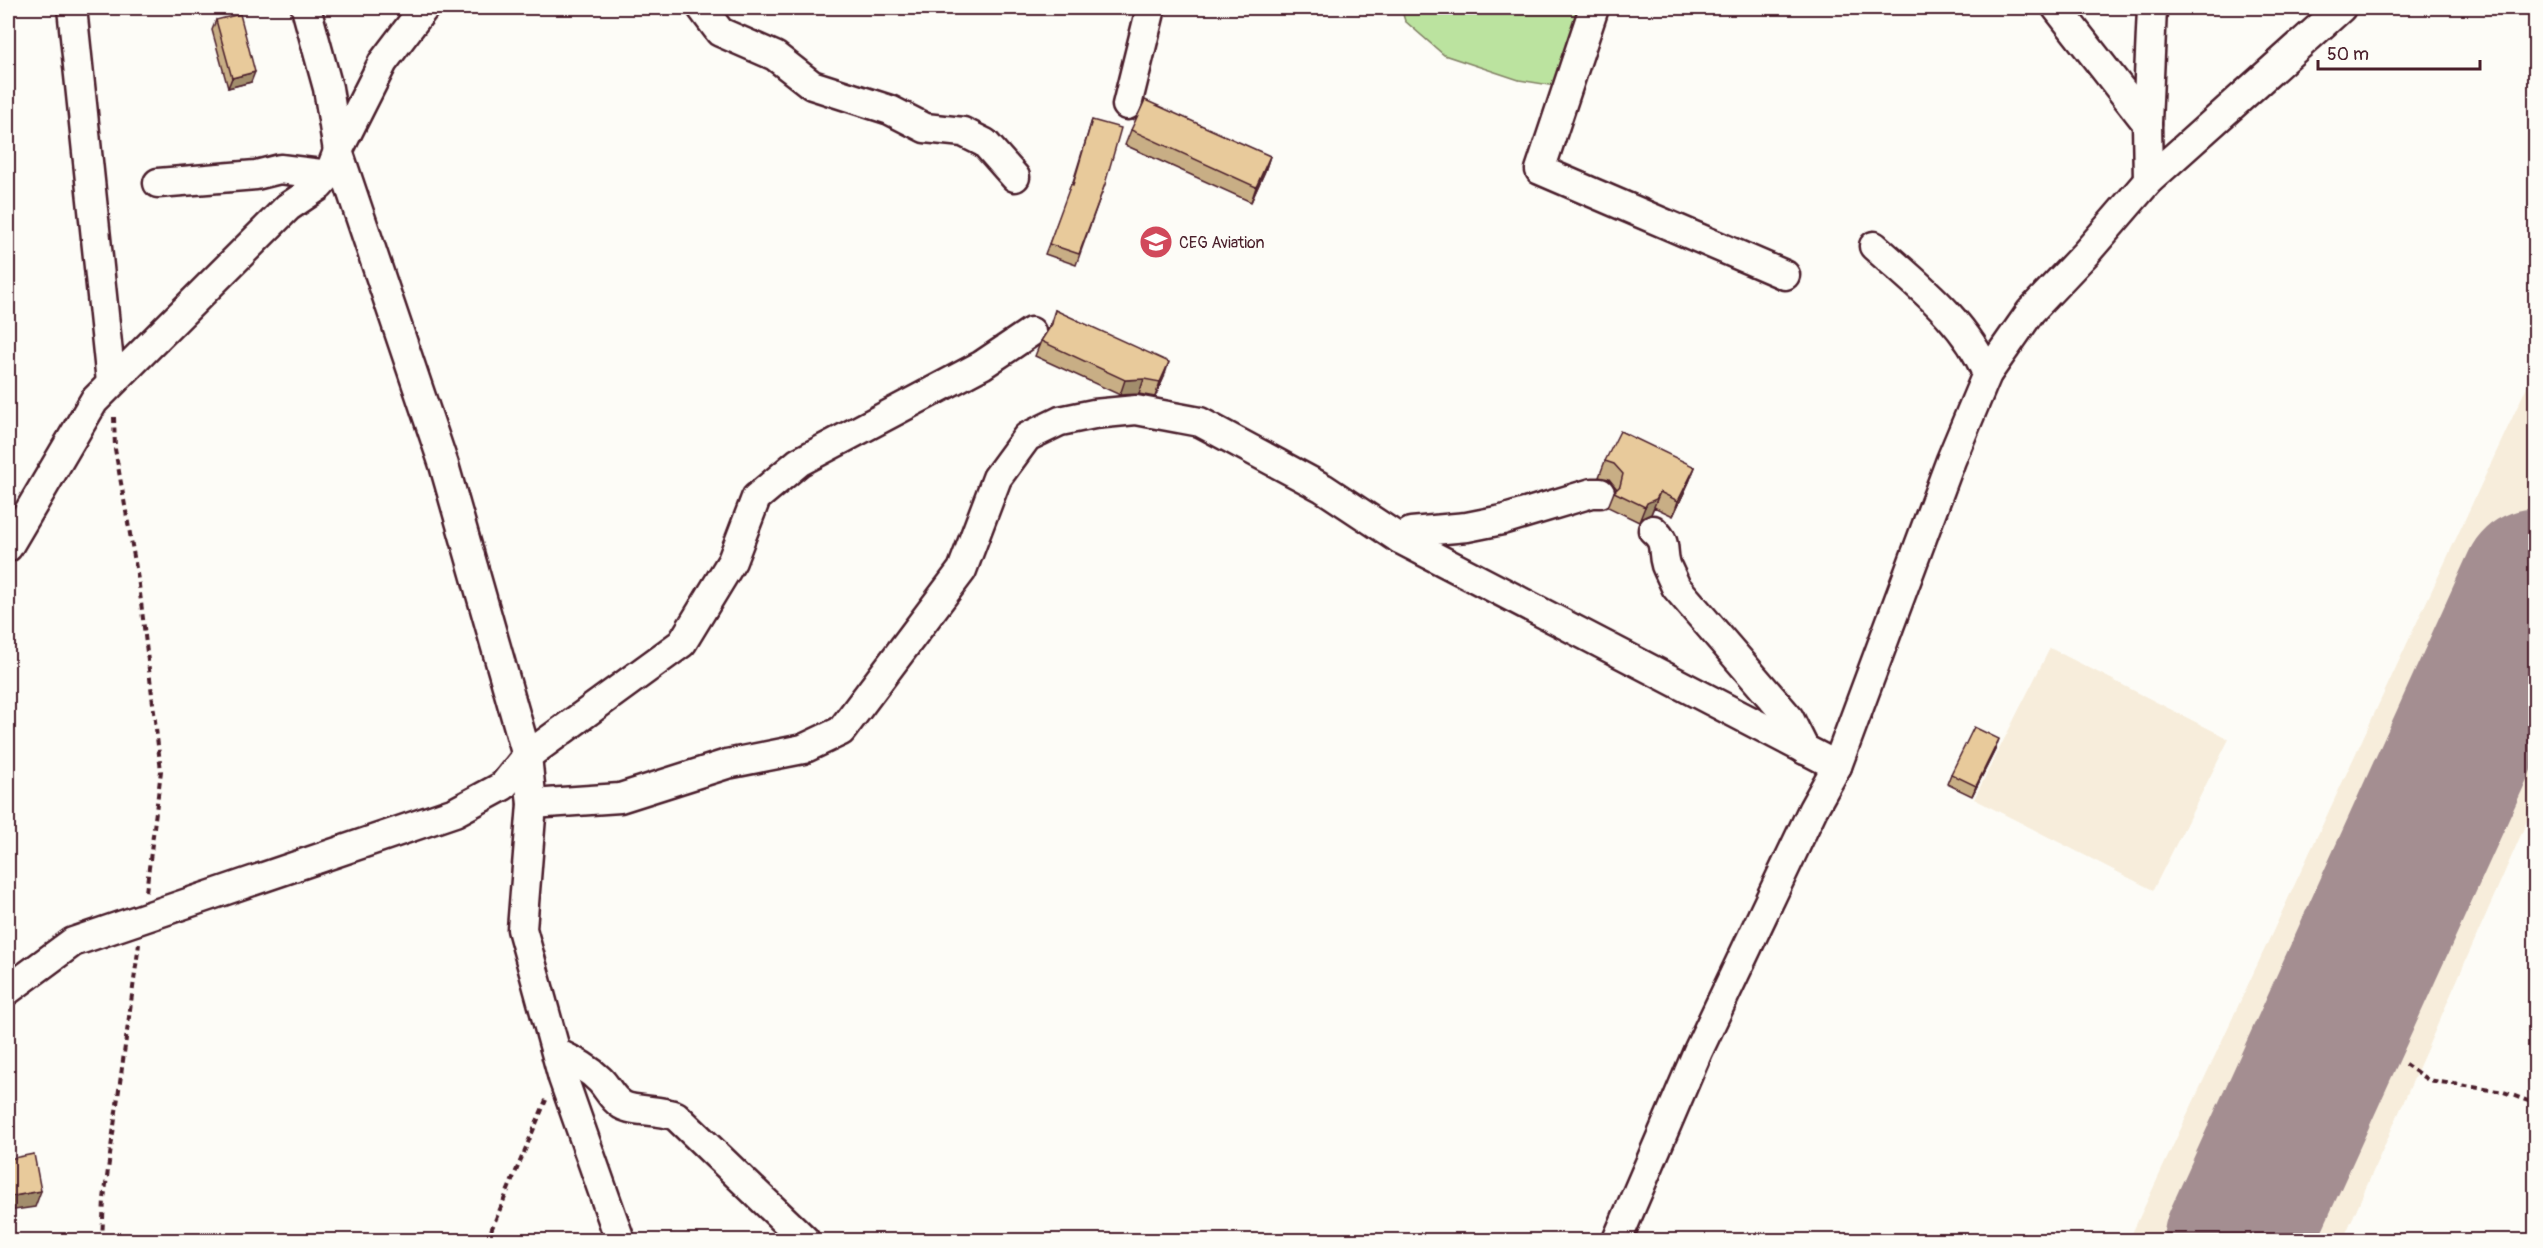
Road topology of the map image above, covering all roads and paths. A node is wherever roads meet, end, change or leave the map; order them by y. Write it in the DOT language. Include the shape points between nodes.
graph roads {
  1 [pos="72,8"];
  2 [pos="306,8"];
  3 [pos="424,8"];
  4 [pos="702,8"];
  5 [pos="1151,8"];
  6 [pos="1594,8"];
  7 [pos="2058,8"];
  8 [pos="2152,8"];
  9 [pos="2341,8"];
  10 [pos="1127,105"];
  11 [pos="2147,123"];
  12 [pos="334,163"];
  13 [pos="1015,177"];
  14 [pos="2148,181"];
  15 [pos="158,183"];
  16 [pos="1874,246"];
  17 [pos="1785,275"];
  18 [pos="1031,332"];
  19 [pos="1987,374"];
  20 [pos="111,382"];
  21 [pos="1600,493"];
  22 [pos="1653,530"];
  23 [pos="1400,539"];
  24 [pos="8,547"];
  25 [pos="1805,750"];
  26 [pos="527,756"];
  27 [pos="1837,766"];
  28 [pos="532,804"];
  29 [pos="142,918"];
  30 [pos="8,990"];
  31 [pos="2405,1064"];
  32 [pos="560,1065"];
  33 [pos="2535,1104"];
  34 [pos="102,1240"];
  35 [pos="487,1240"];
  36 [pos="620,1240"];
  37 [pos="805,1240"];
  38 [pos="1617,1240"];
  1 -- 20 [label="street"];
  2 -- 12 [label="street" via="328,88"];
  3 -- 12 [label="street" via="383,62"];
  4 -- 13 [label="street" via="720,32 775,56 812,85 890,111 925,128 963,132 985,143"];
  5 -- 10 [label="street"];
  6 -- 17 [label="street" via="1540,170"];
  7 -- 11 [label="street"];
  8 -- 11 [label="street"];
  9 -- 14 [label="street"];
  11 -- 14 [label="street"];
  12 -- 15 [label="street" via="256,175"];
  12 -- 20 [label="street" via="319,186 288,207"];
  12 -- 26 [label="street" via="444,465"];
  14 -- 19 [label="street" via="2031,311"];
  16 -- 19 [label="street" via="1939,304 1980,357"];
  18 -- 26 [label="street" via="982,365 790,469 756,498 732,561 682,643"];
  19 -- 27 [label="street"];
  20 -- 24 [label="street" via="94,401"];
  20 -- 29 [label="path" via="116,449 139,585 161,771"];
  21 -- 23 [label="street" via="1502,520 1411,532"];
  22 -- 25 [label="street" via="1661,537 1665,561 1676,587 1789,718"];
  23 -- 25 [label="street"];
  23 -- 28 [label="street" via="1323,488 1200,422 1136,410 1059,421 1027,437 997,478 962,570 841,731 803,749 727,764 620,798"];
  25 -- 27 [label="street"];
  26 -- 28 [label="street"];
  26 -- 29 [label="street" via="503,786 455,812"];
  27 -- 38 [label="street" via="1698,1050"];
  28 -- 32 [label="street" via="522,929"];
  29 -- 30 [label="street" via="73,942"];
  29 -- 34 [label="path"];
  31 -- 33 [label="path" via="2428,1080 2504,1092"];
  32 -- 35 [label="path"];
  32 -- 36 [label="street"];
  32 -- 37 [label="street" via="586,1067 623,1106 662,1110 676,1116"];
}
